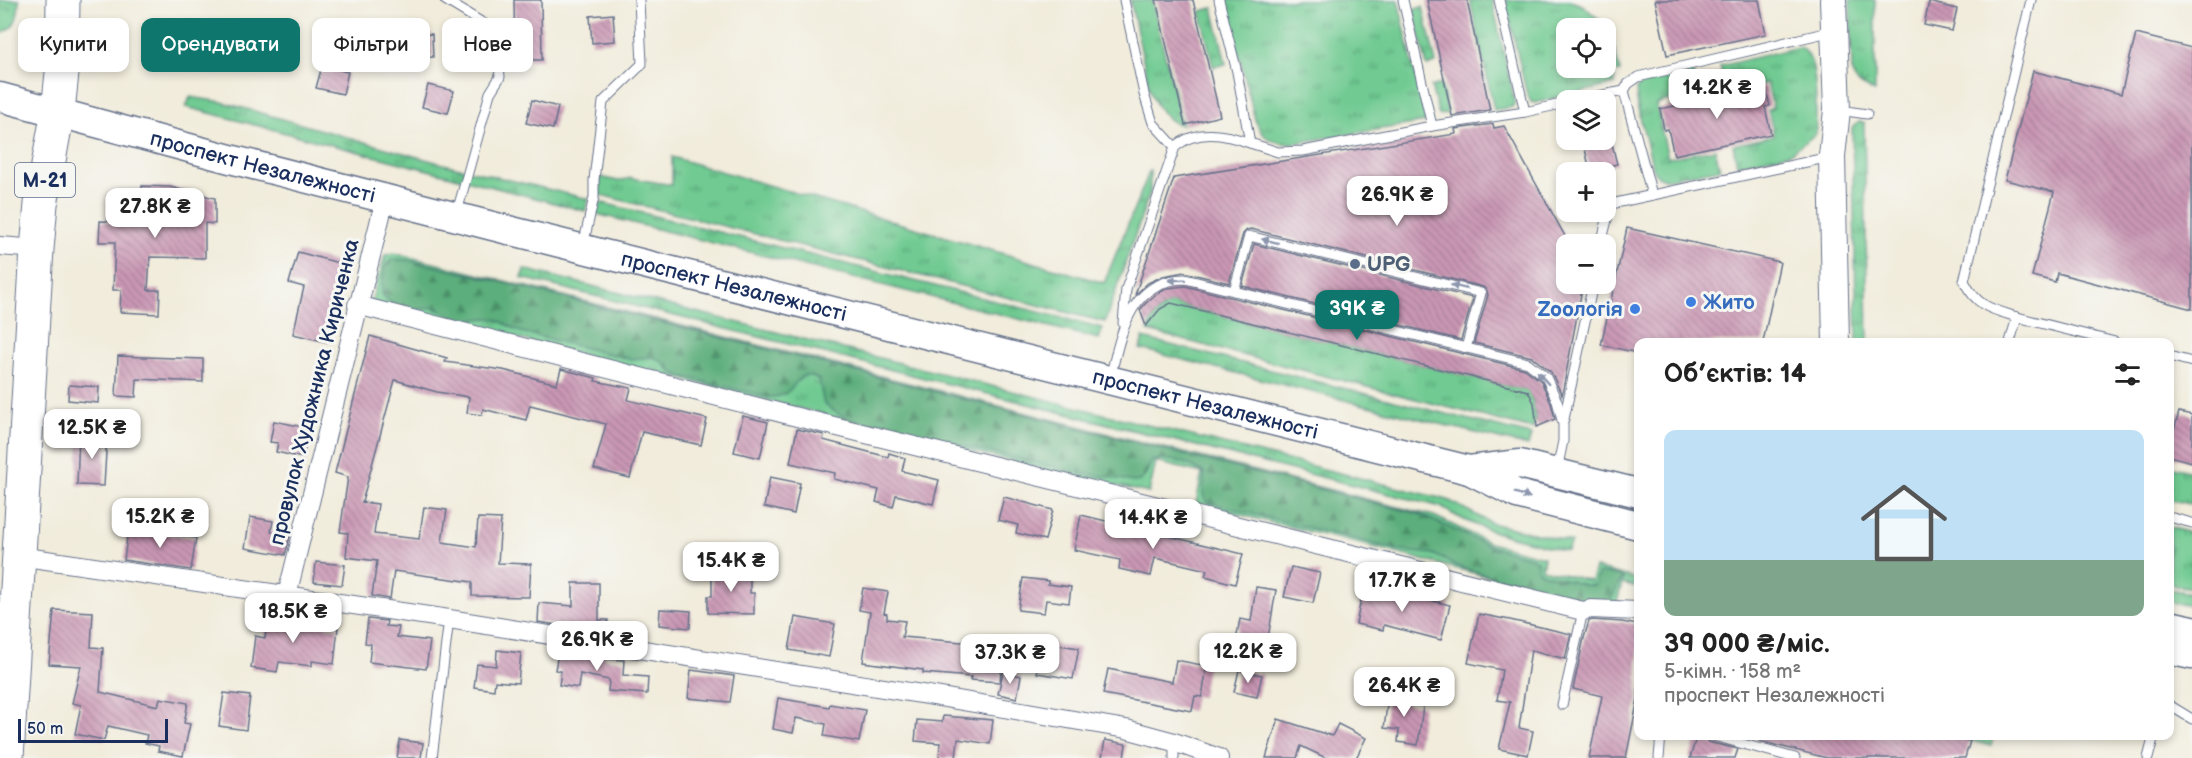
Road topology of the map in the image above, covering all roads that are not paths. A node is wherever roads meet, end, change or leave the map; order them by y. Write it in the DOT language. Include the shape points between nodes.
graph roads {
  1 [pos="63,0"];
  2 [pos="445,0"];
  3 [pos="639,0"];
  4 [pos="1124,0"];
  5 [pos="1219,0"];
  6 [pos="1403,0"];
  7 [pos="1499,0"];
  8 [pos="1833,0"];
  9 [pos="2031,0"];
  10 [pos="1833,31"];
  11 [pos="1624,91"];
  12 [pos="1616,93"];
  13 [pos="0,97"];
  14 [pos="1556,105"];
  15 [pos="1837,110"];
  16 [pos="58,111"];
  17 [pos="1525,112"];
  18 [pos="1867,114"];
  19 [pos="1432,126"];
  20 [pos="1250,143"];
  21 [pos="1175,147"];
  22 [pos="1832,156"];
  23 [pos="1652,195"];
  24 [pos="385,199"];
  25 [pos="456,217"];
  26 [pos="1604,234"];
  27 [pos="0,246"];
  28 [pos="37,249"];
  29 [pos="583,249"];
  30 [pos="1234,291"];
  31 [pos="1591,294"];
  32 [pos="357,305"];
  33 [pos="2017,317"];
  34 [pos="1123,329"];
  35 [pos="1836,338"];
  36 [pos="2011,338"];
  37 [pos="2099,338"];
  38 [pos="1467,348"];
  39 [pos="2174,357"];
  40 [pos="2192,362"];
  41 [pos="1110,381"];
  42 [pos="1563,424"];
  43 [pos="1469,470"];
  44 [pos="1557,473"];
  45 [pos="1634,492"];
  46 [pos="2174,518"];
  47 [pos="2192,523"];
  48 [pos="1634,524"];
  49 [pos="19,556"];
  50 [pos="287,595"];
  51 [pos="1582,611"];
  52 [pos="1634,611"];
  53 [pos="449,619"];
  54 [pos="2174,632"];
  55 [pos="2186,649"];
  56 [pos="6,669"];
  57 [pos="1562,705"];
  58 [pos="2174,708"];
  59 [pos="2192,719"];
  60 [pos="1661,740"];
  61 [pos="1728,740"];
  62 [pos="2153,740"];
  63 [pos="1174,750"];
  64 [pos="7,758"];
  65 [pos="432,758"];
  66 [pos="1219,758"];
  67 [pos="1659,758"];
  68 [pos="1795,758"];
  69 [pos="2148,758"];
  1 -- 16 [label="highway, М-21"];
  2 -- 25 [label="lane" via="491,28 497,43 500,77 490,93"];
  3 -- 29 [label="lane" via="642,64 603,102 594,197"];
  4 -- 21 [label="lane" via="1152,123"];
  5 -- 20 [label="lane"];
  6 -- 19 [label="lane"];
  7 -- 17 [label="lane"];
  8 -- 10 [label="street"];
  9 -- 33 [label="lane" via="1964,281 1970,295 1985,307"];
  10 -- 11 [label="lane" via="1638,76"];
  10 -- 15 [label="street"];
  11 -- 12 [label="lane"];
  11 -- 23 [label="lane"];
  13 -- 16 [label="main road, проспект Незалежності"];
  14 -- 17 [label="lane"];
  15 -- 18 [label="lane"];
  15 -- 22 [label="street"];
  16 -- 24 [label="main road, проспект Незалежності"];
  16 -- 28 [label="highway, М-21"];
  17 -- 19 [label="lane"];
  19 -- 20 [label="lane" via="1302,151 1278,152"];
  20 -- 21 [label="lane" via="1211,134 1188,137"];
  21 -- 34 [label="lane" via="1126,289"];
  22 -- 23 [label="lane" via="1695,191"];
  22 -- 35 [label="street"];
  23 -- 26 [label="lane" via="1611,204"];
  24 -- 25 [label="main road, проспект Незалежності"];
  24 -- 32 [label="street, провулок Художника Кириченка"];
  25 -- 29 [label="main road, проспект Незалежності"];
  27 -- 28 [label="street"];
  28 -- 49 [label="highway, М-21" via="17,501"];
  29 -- 41 [label="main road, проспект Незалежності"];
  30 -- 34 [label="lane, one-way" via="1169,279 1137,302"];
  30 -- 38 [label="lane"];
  38 -- 30 [label="lane, one-way" via="1481,292 1250,236"];
  31 -- 42 [label="lane"];
  32 -- 50 [label="street, провулок Художника Кириченка"];
  32 -- 51 [label="street"];
  33 -- 36 [label="lane"];
  33 -- 37 [label="lane"];
  34 -- 41 [label="lane"];
  42 -- 38 [label="lane, one-way" via="1546,377 1528,363"];
  39 -- 40 [label="lane"];
  41 -- 43 [label="main road, проспект Незалежності"];
  42 -- 44 [label="lane"];
  43 -- 44 [label="main road, проспект Незалежності" via="1520,464"];
  43 -- 48 [label="main road, проспект Незалежності, one-way" via="1517,494"];
  44 -- 45 [label="main road, проспект Незалежності"];
  46 -- 47 [label="lane"];
  49 -- 50 [label="street"];
  49 -- 56 [label="highway, М-21"];
  50 -- 53 [label="street"];
  51 -- 52 [label="street"];
  51 -- 57 [label="lane"];
  53 -- 63 [label="street" via="1126,729"];
  53 -- 65 [label="lane"];
  54 -- 55 [label="main road"];
  56 -- 64 [label="highway, М-21"];
  58 -- 59 [label="lane"];
  60 -- 67 [label="lane"];
  61 -- 68 [label="lane"];
  62 -- 69 [label="lane"];
  63 -- 66 [label="street"];
}
